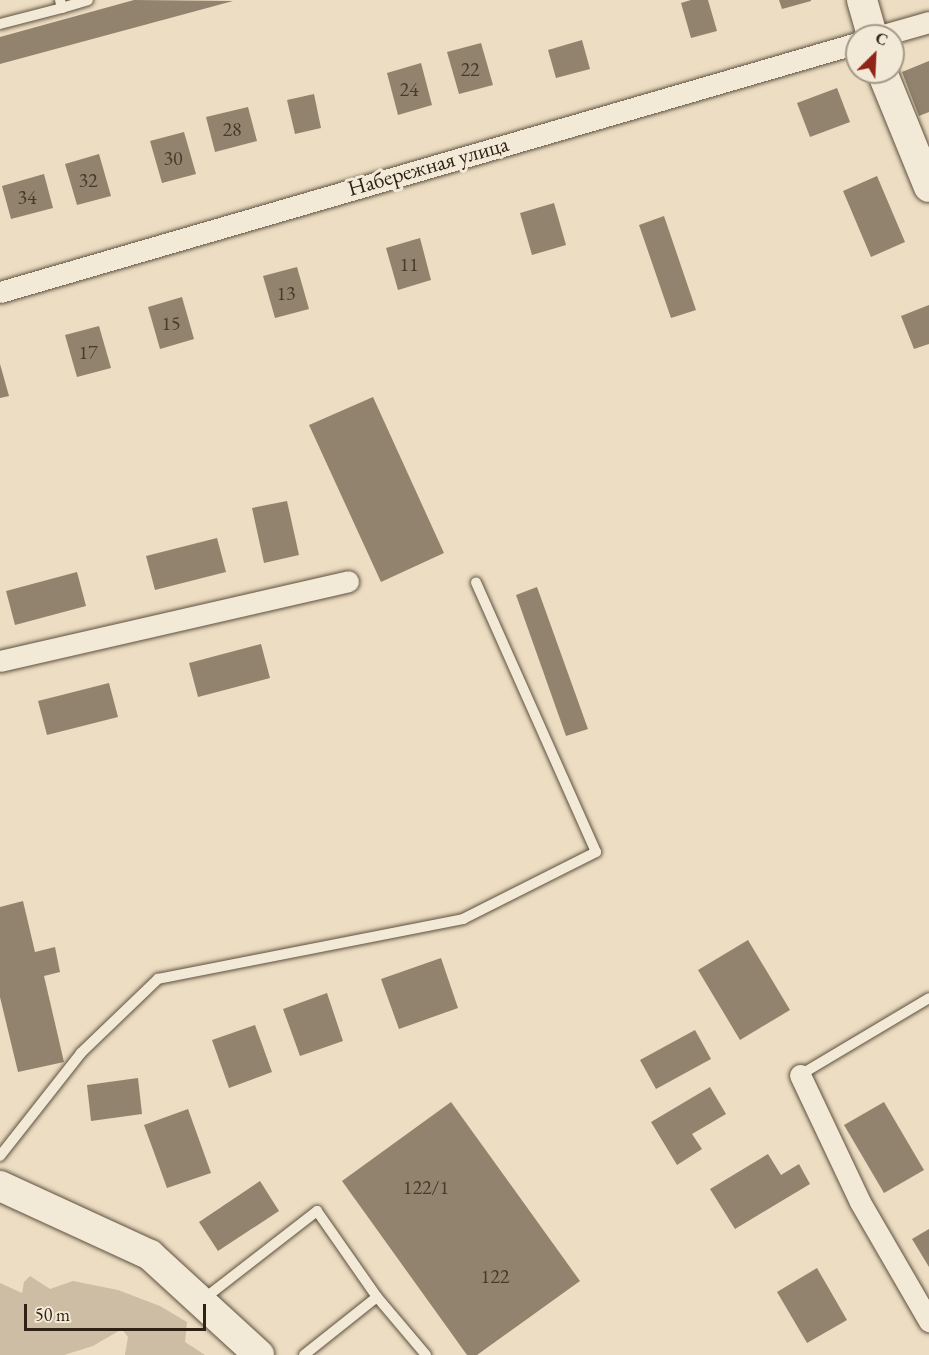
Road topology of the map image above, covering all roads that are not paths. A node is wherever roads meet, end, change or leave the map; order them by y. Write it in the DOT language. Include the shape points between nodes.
graph roads {
  1 [pos="88,0"];
  2 [pos="862,0"];
  3 [pos="61,4"];
  4 [pos="929,22"];
  5 [pos="0,24"];
  6 [pos="869,24"];
  7 [pos="905,29"];
  8 [pos="845,46"];
  9 [pos="887,84"];
  10 [pos="929,187"];
  11 [pos="0,292"];
  12 [pos="348,581"];
  13 [pos="476,583"];
  14 [pos="0,661"];
  15 [pos="929,998"];
  16 [pos="800,1075"];
  17 [pos="0,1156"];
  18 [pos="0,1186"];
  19 [pos="377,1297"];
  20 [pos="201,1301"];
  21 [pos="929,1321"];
  22 [pos="259,1355"];
  23 [pos="304,1355"];
  24 [pos="426,1355"];
  1 -- 3 [label="lane"];
  2 -- 6 [label="street"];
  3 -- 5 [label="lane"];
  4 -- 7 [label="street"];
  8 -- 11 [label="street, Набережная улица"];
  9 -- 10 [label="street"];
  12 -- 14 [label="street"];
  13 -- 17 [label="lane" via="596,852 462,919 158,979 81,1053"];
  15 -- 16 [label="lane"];
  16 -- 21 [label="street" via="860,1202"];
  18 -- 20 [label="street" via="150,1255"];
  19 -- 20 [label="lane" via="317,1211"];
  19 -- 23 [label="lane"];
  19 -- 24 [label="lane"];
  20 -- 22 [label="street"];
}
